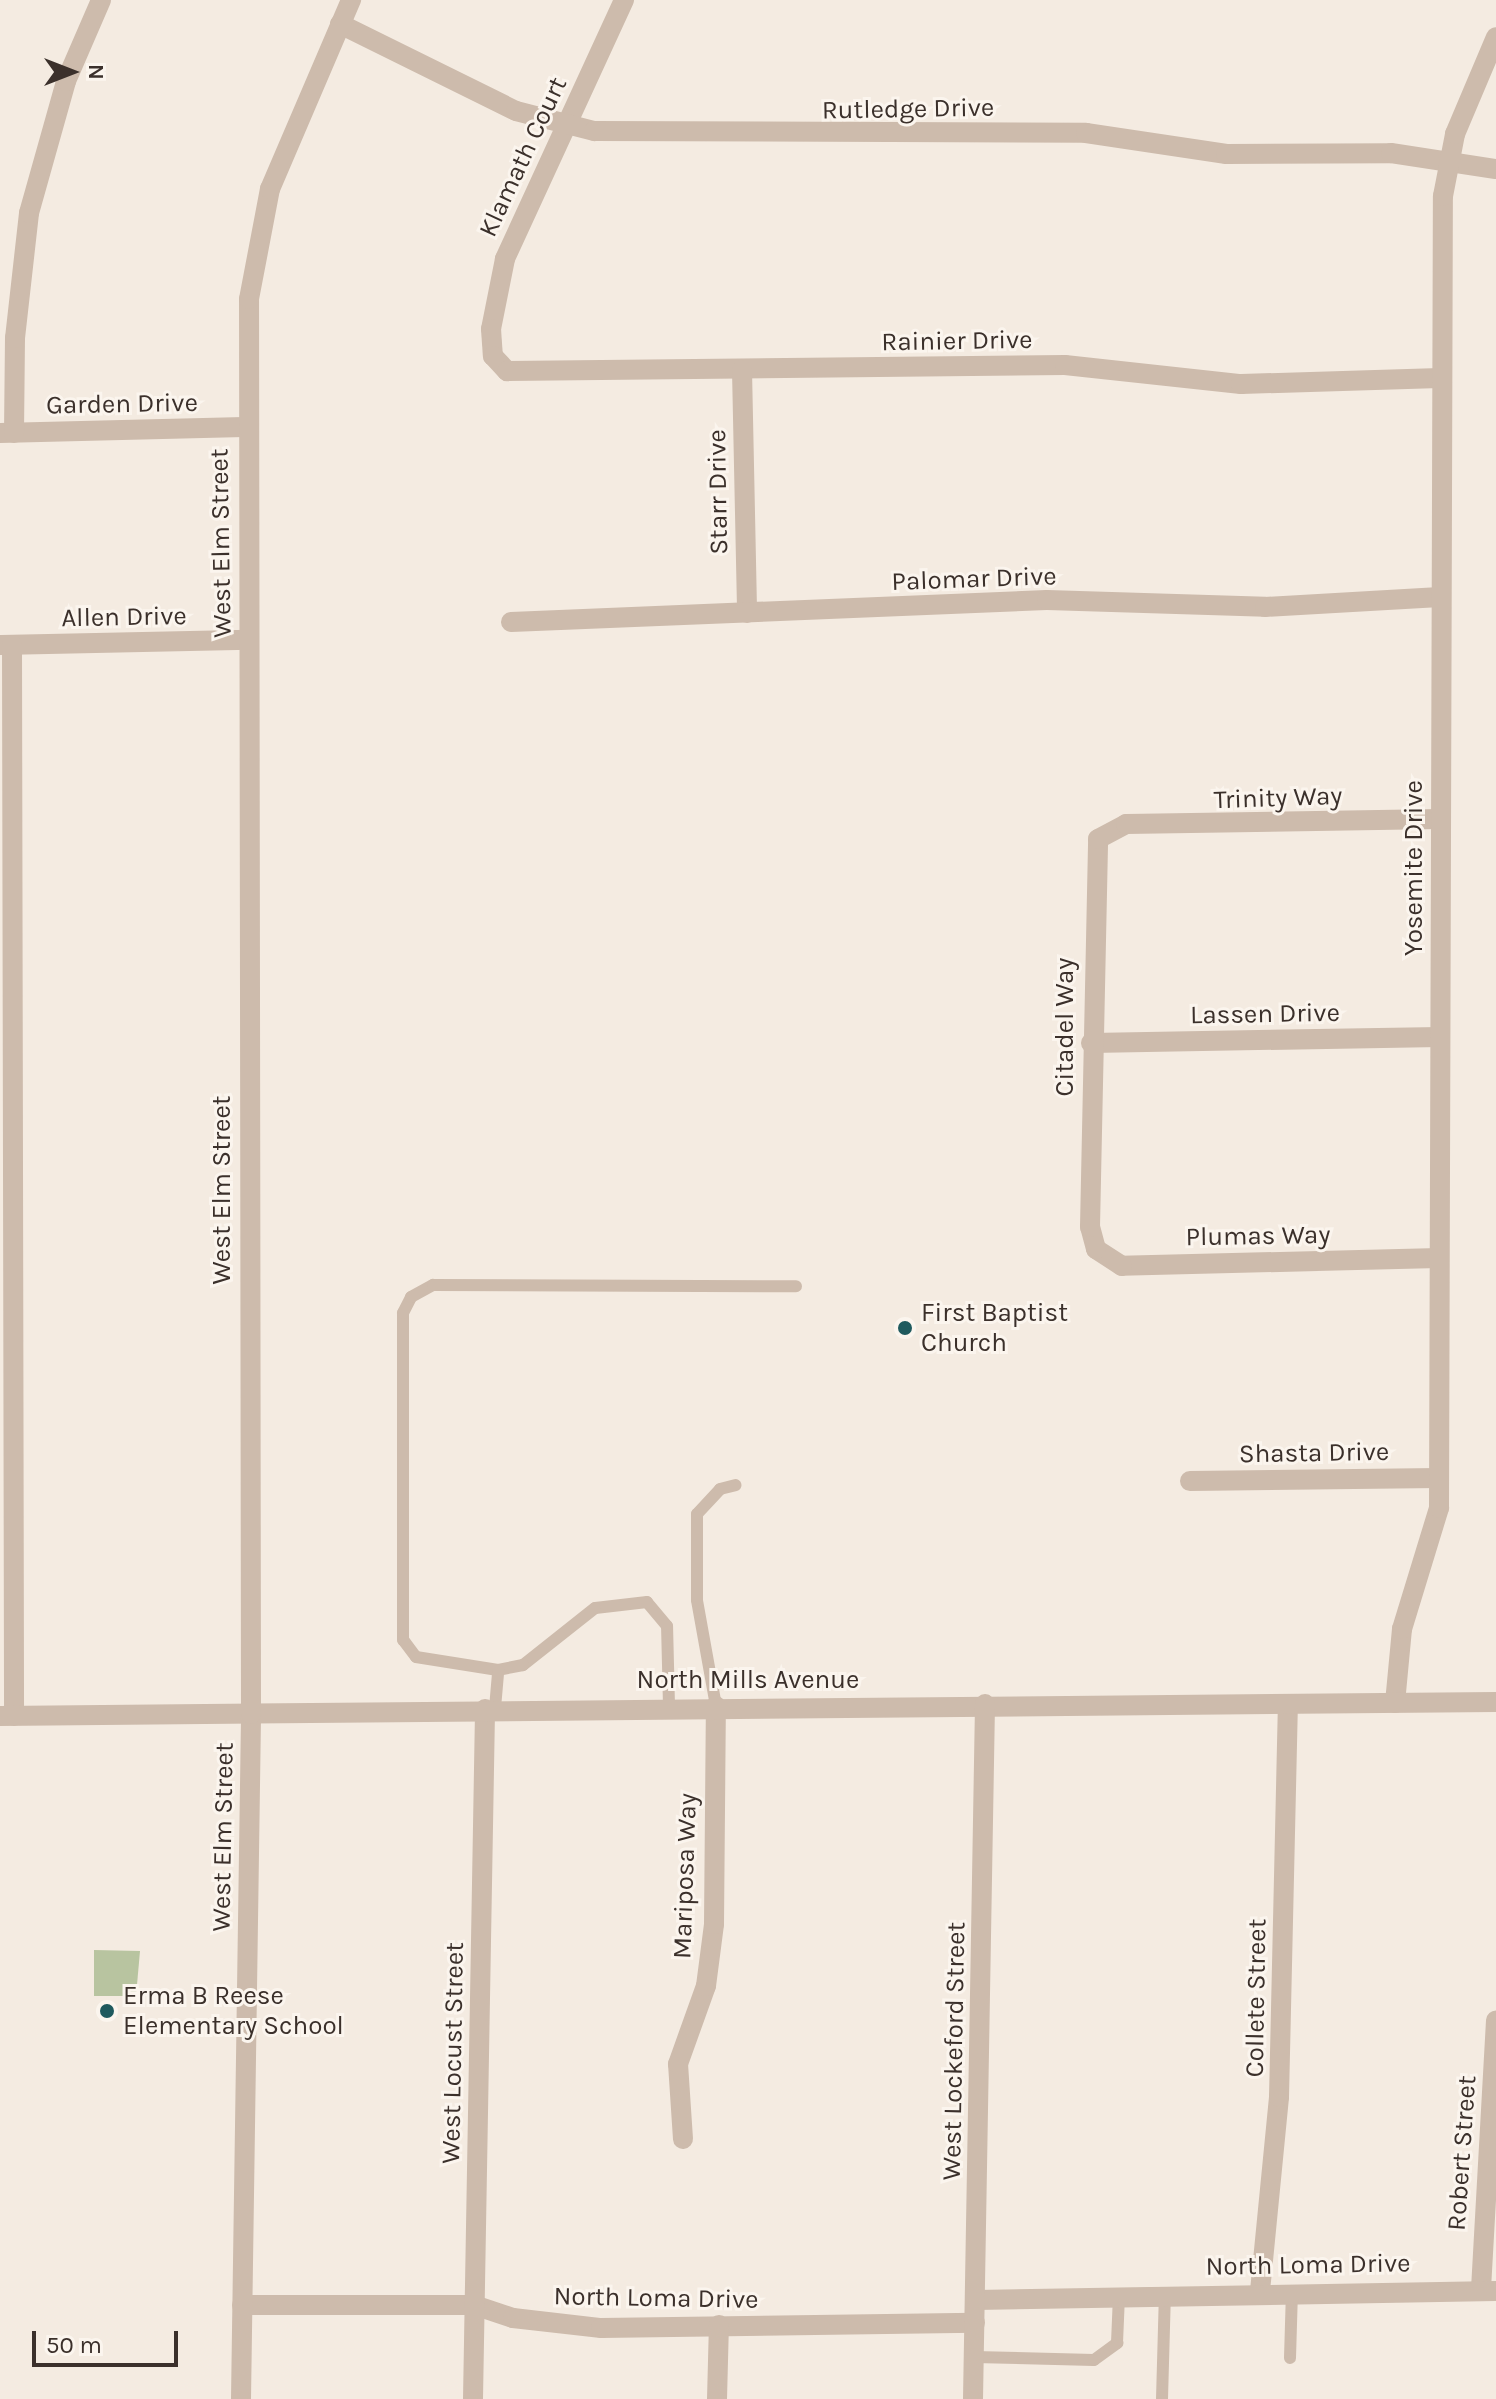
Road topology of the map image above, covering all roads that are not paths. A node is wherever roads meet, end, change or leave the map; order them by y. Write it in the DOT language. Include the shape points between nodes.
graph roads {
  1 [pos="101,0"];
  2 [pos="351,0"];
  3 [pos="624,0"];
  4 [pos="340,24"];
  5 [pos="1496,37"];
  6 [pos="564,126"];
  7 [pos="1449,161"];
  8 [pos="1496,169"];
  9 [pos="492,343"];
  10 [pos="742,370"];
  11 [pos="1440,378"];
  12 [pos="244,427"];
  13 [pos="7,433"];
  14 [pos="1440,597"];
  15 [pos="747,613"];
  16 [pos="511,622"];
  17 [pos="249,640"];
  18 [pos="6,645"];
  19 [pos="1440,819"];
  20 [pos="1117,826"];
  21 [pos="1440,1037"];
  22 [pos="1091,1043"];
  23 [pos="1093,1239"];
  24 [pos="1439,1258"];
  25 [pos="796,1286"];
  26 [pos="1439,1478"];
  27 [pos="1190,1481"];
  28 [pos="736,1485"];
  29 [pos="498,1670"];
  30 [pos="1496,1702"];
  31 [pos="1395,1703"];
  32 [pos="985,1704"];
  33 [pos="1288,1705"];
  34 [pos="669,1706"];
  35 [pos="716,1706"];
  36 [pos="490,1708"];
  37 [pos="251,1714"];
  38 [pos="7,1716"];
  39 [pos="1496,2020"];
  40 [pos="683,2139"];
  41 [pos="1488,2290"];
  42 [pos="1260,2291"];
  43 [pos="1292,2291"];
  44 [pos="1165,2294"];
  45 [pos="1119,2295"];
  46 [pos="976,2300"];
  47 [pos="242,2305"];
  48 [pos="474,2305"];
  49 [pos="975,2323"];
  50 [pos="719,2325"];
  51 [pos="974,2357"];
  52 [pos="1290,2358"];
  53 [pos="241,2399"];
  54 [pos="473,2399"];
  55 [pos="717,2399"];
  56 [pos="973,2399"];
  57 [pos="1162,2399"];
  1 -- 13 [label="street" via="66,81 32,201"];
  2 -- 4 [label="street, West Elm Street"];
  3 -- 6 [label="street, Klamath Court"];
  4 -- 6 [label="street, Rutledge Drive" via="433,75"];
  4 -- 12 [label="street, West Elm Street" via="270,189 249,299"];
  5 -- 7 [label="street, Yosemite Drive"];
  6 -- 7 [label="street, Rutledge Drive" via="642,134 1086,133 1226,154 1391,153"];
  6 -- 9 [label="street, Klamath Court" via="505,259"];
  7 -- 8 [label="street, Rutledge Drive"];
  7 -- 11 [label="street, Yosemite Drive"];
  9 -- 10 [label="street, Rainier Drive" via="499,365 529,376"];
  10 -- 11 [label="street, Rainier Drive" via="1065,365 1241,384"];
  10 -- 15 [label="street, Starr Drive"];
  11 -- 14 [label="street, Yosemite Drive"];
  12 -- 13 [label="street, Garden Drive"];
  12 -- 17 [label="street, West Elm Street"];
  14 -- 15 [label="street, Palomar Drive" via="1265,607 1047,600"];
  14 -- 19 [label="street, Yosemite Drive"];
  15 -- 16 [label="street, Palomar Drive"];
  17 -- 18 [label="street, Allen Drive"];
  17 -- 37 [label="street, West Elm Street"];
  18 -- 38 [label="street"];
  19 -- 20 [label="street, Trinity Way"];
  19 -- 21 [label="street, Yosemite Drive"];
  20 -- 22 [label="street, Citadel Way" via="1098,839 1093,857"];
  21 -- 22 [label="street, Lassen Drive"];
  21 -- 24 [label="street, Yosemite Drive"];
  22 -- 23 [label="street, Citadel Way"];
  23 -- 24 [label="street, Plumas Way" via="1106,1261 1122,1266"];
  24 -- 26 [label="street, Yosemite Drive"];
  25 -- 29 [label="lane" via="433,1285 411,1297 403,1313 403,1640 416,1657"];
  26 -- 27 [label="street, Shasta Drive"];
  26 -- 31 [label="street, Yosemite Drive" via="1432,1547 1402,1629"];
  28 -- 35 [label="lane" via="720,1489 697,1514 697,1600"];
  29 -- 34 [label="lane" via="523,1665 595,1608 647,1602 667,1626"];
  29 -- 36 [label="lane"];
  30 -- 31 [label="street, North Mills Avenue"];
  31 -- 33 [label="street, North Mills Avenue"];
  32 -- 33 [label="street, North Mills Avenue"];
  32 -- 35 [label="street, North Mills Avenue"];
  32 -- 46 [label="street, West Lockeford Street"];
  33 -- 42 [label="street, Collete Street" via="1279,2097"];
  34 -- 35 [label="street, North Mills Avenue"];
  34 -- 36 [label="street, North Mills Avenue"];
  35 -- 40 [label="street, Mariposa Way" via="714,1924 706,1986 678,2064"];
  36 -- 37 [label="street, North Mills Avenue"];
  36 -- 48 [label="street, West Locust Street"];
  37 -- 38 [label="street, North Mills Avenue"];
  37 -- 47 [label="street, West Elm Street"];
  39 -- 41 [label="street, Robert Street"];
  41 -- 43 [label="street, North Loma Drive"];
  42 -- 43 [label="street, North Loma Drive"];
  42 -- 44 [label="street, North Loma Drive"];
  43 -- 52 [label="lane"];
  44 -- 45 [label="street, North Loma Drive"];
  44 -- 57 [label="lane"];
  45 -- 46 [label="street, North Loma Drive"];
  45 -- 51 [label="lane" via="1117,2343 1094,2360"];
  46 -- 49 [label="street, West Lockeford Street"];
  47 -- 48 [label="street, North Loma Drive"];
  47 -- 53 [label="street, West Elm Street"];
  48 -- 50 [label="street, North Loma Drive" via="564,2326"];
  48 -- 54 [label="street, West Locust Street"];
  49 -- 50 [label="street, North Loma Drive"];
  49 -- 51 [label="street, West Lockeford Street"];
  50 -- 55 [label="street"];
  51 -- 56 [label="street, West Lockeford Street"];
}
